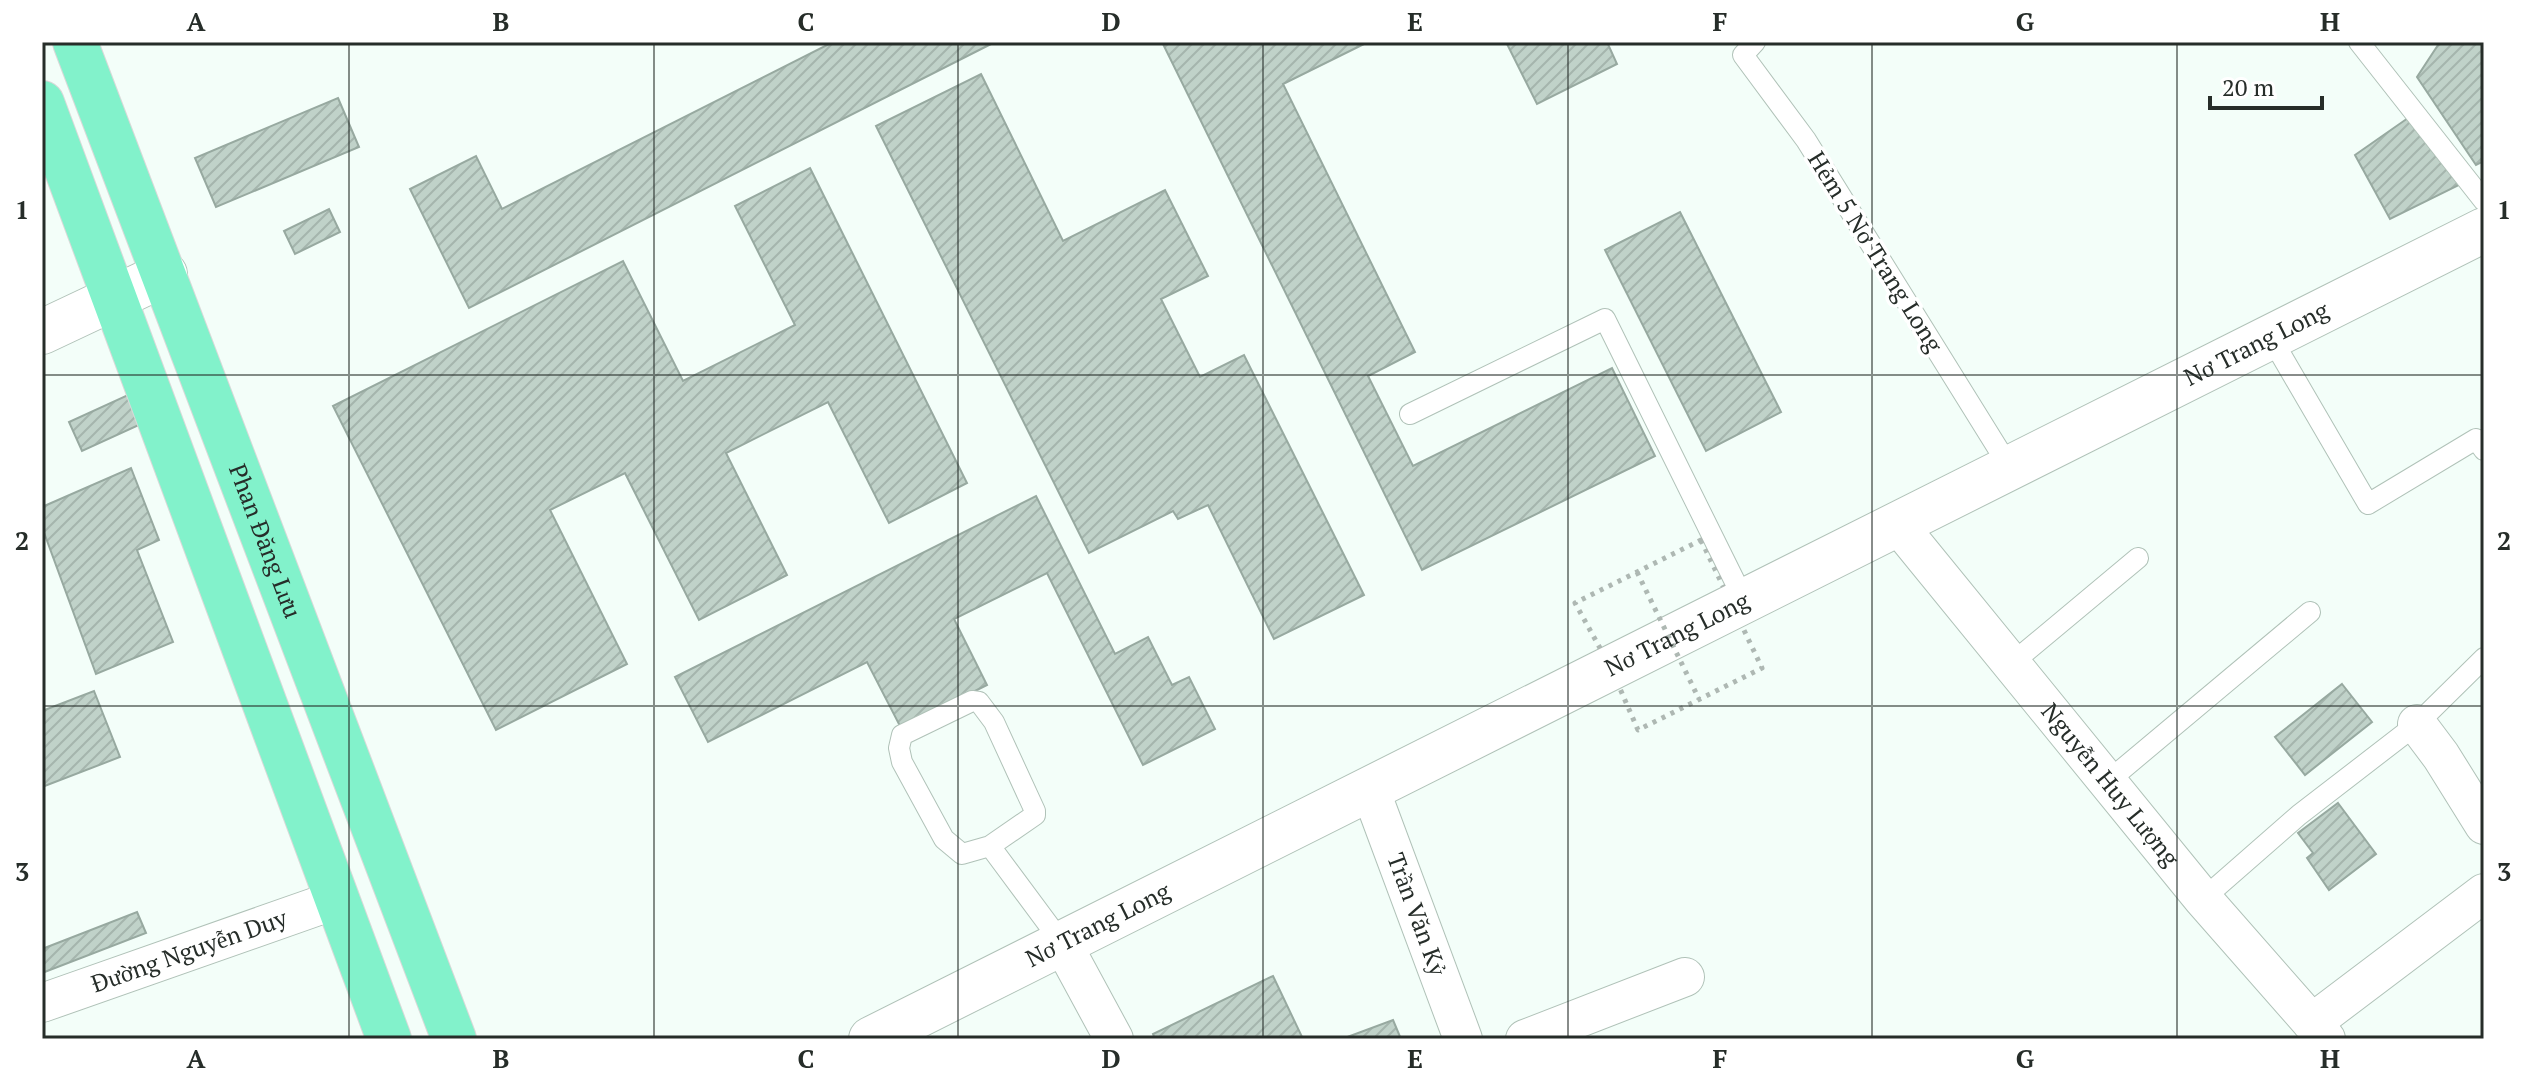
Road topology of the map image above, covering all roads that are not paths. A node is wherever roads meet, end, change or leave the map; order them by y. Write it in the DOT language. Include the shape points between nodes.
graph roads {
  1 [pos="75,42"];
  2 [pos="2359,42"];
  3 [pos="1744,46"];
  4 [pos="42,103"];
  5 [pos="2484,201"];
  6 [pos="2484,230"];
  7 [pos="165,274"];
  8 [pos="115,296"];
  9 [pos="42,332"];
  10 [pos="2270,336"];
  11 [pos="1410,414"];
  12 [pos="2484,450"];
  13 [pos="2010,468"];
  14 [pos="1899,526"];
  15 [pos="2138,558"];
  16 [pos="1745,602"];
  17 [pos="2310,612"];
  18 [pos="2484,658"];
  19 [pos="2011,664"];
  20 [pos="330,715"];
  21 [pos="2417,724"];
  22 [pos="277,735"];
  23 [pos="2107,782"];
  24 [pos="1370,789"];
  25 [pos="2484,825"];
  26 [pos="990,846"];
  27 [pos="2484,893"];
  28 [pos="338,899"];
  29 [pos="2203,899"];
  30 [pos="1062,943"];
  31 [pos="1685,977"];
  32 [pos="42,1003"];
  33 [pos="2319,1031"];
  34 [pos="389,1039"];
  35 [pos="454,1039"];
  36 [pos="871,1039"];
  37 [pos="1114,1039"];
  38 [pos="1463,1039"];
  39 [pos="1525,1039"];
  1 -- 7 [label="main road, Phan Đăng Lưu"];
  2 -- 5 [label="lane"];
  3 -- 13 [label="lane, Hẻm 5 Nơ Trang Long"];
  4 -- 8 [label="main road"];
  6 -- 10 [label="main road, Nơ Trang Long"];
  7 -- 8 [label="main road"];
  7 -- 20 [label="main road, Phan Đăng Lưu"];
  8 -- 9 [label="main road"];
  8 -- 22 [label="main road"];
  10 -- 12 [label="lane" via="2368,504 2476,439"];
  10 -- 13 [label="main road, Nơ Trang Long"];
  11 -- 16 [label="lane" via="1605,319"];
  13 -- 14 [label="main road, Nơ Trang Long"];
  14 -- 16 [label="main road, Nơ Trang Long"];
  14 -- 19 [label="street, Nguyễn Huy Lượng"];
  15 -- 19 [label="lane"];
  16 -- 24 [label="main road, Nơ Trang Long"];
  17 -- 23 [label="lane"];
  18 -- 21 [label="lane"];
  19 -- 23 [label="street, Nguyễn Huy Lượng"];
  20 -- 22 [label="main road"];
  20 -- 35 [label="main road, Phan Đăng Lưu"];
  21 -- 25 [label="street"];
  21 -- 29 [label="lane" via="2299,815"];
  22 -- 28 [label="main road"];
  23 -- 29 [label="street, Nguyễn Huy Lượng"];
  24 -- 30 [label="main road, Nơ Trang Long"];
  24 -- 38 [label="street, Trần Văn Kỷ"];
  26 -- 26 [label="lane" via="962,854 944,839 899,748 902,735 972,701 979,702 994,722 1035,811 1024,825"];
  26 -- 30 [label="lane"];
  27 -- 33 [label="street"];
  28 -- 32 [label="street, Đường Nguyễn Duy"];
  28 -- 34 [label="main road"];
  29 -- 33 [label="street, Nguyễn Huy Lượng"];
  30 -- 36 [label="main road, Nơ Trang Long"];
  30 -- 37 [label="street"];
  31 -- 39 [label="street"];
}
